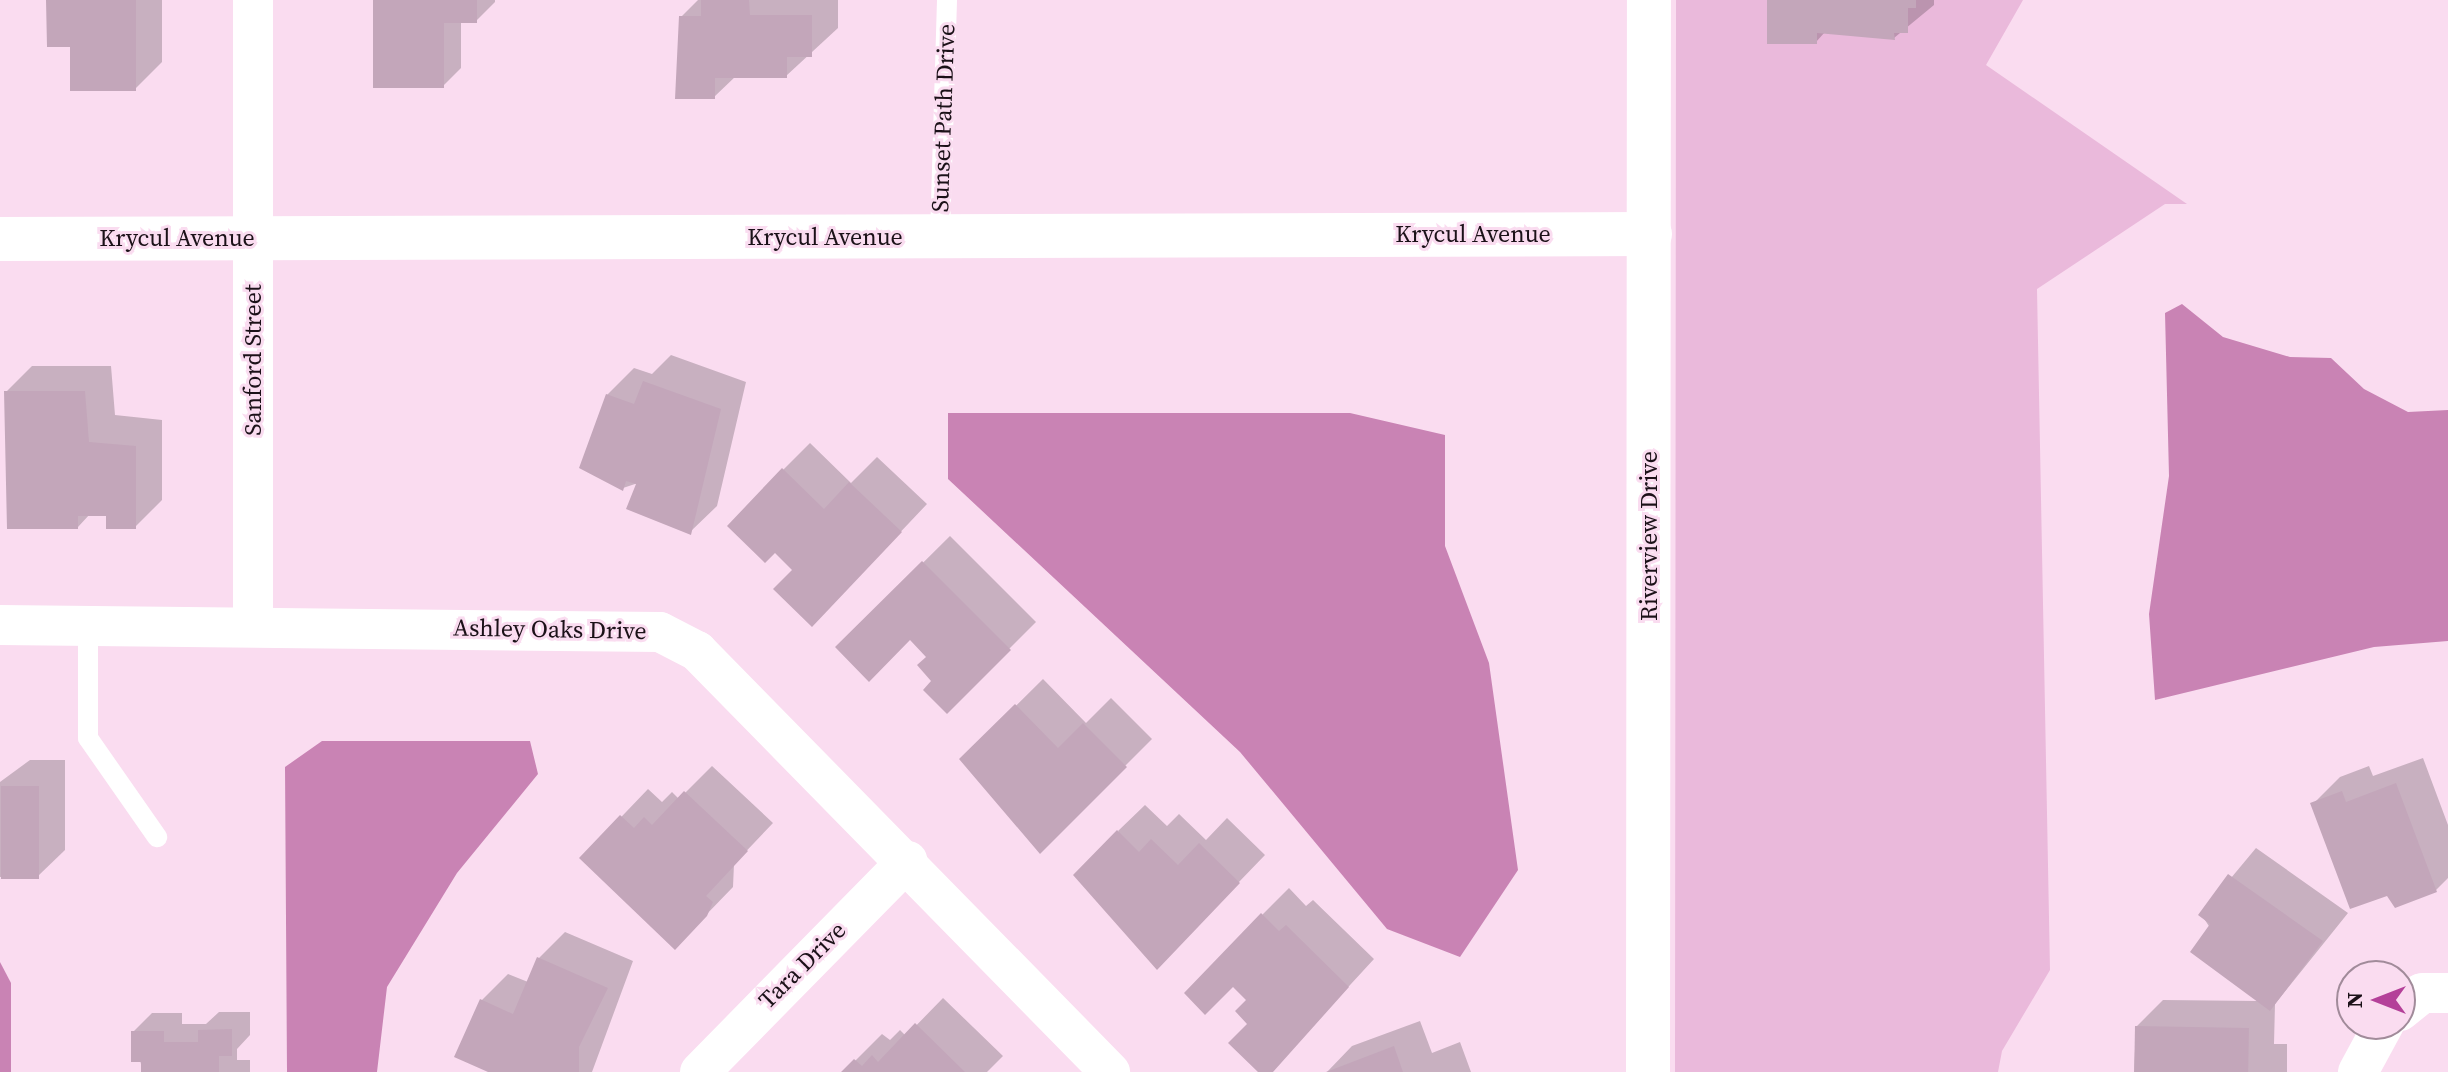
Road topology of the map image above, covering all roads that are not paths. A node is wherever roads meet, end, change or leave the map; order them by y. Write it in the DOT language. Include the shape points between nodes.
graph roads {
  1 [pos="253,0"];
  2 [pos="947,0"];
  3 [pos="1649,0"];
  4 [pos="1650,234"];
  5 [pos="940,236"];
  6 [pos="253,238"];
  7 [pos="0,239"];
  8 [pos="0,625"];
  9 [pos="88,625"];
  10 [pos="253,625"];
  11 [pos="157,837"];
  12 [pos="907,861"];
  13 [pos="2448,993"];
  14 [pos="2416,998"];
  15 [pos="2375,1040"];
  16 [pos="700,1072"];
  17 [pos="1110,1072"];
  18 [pos="1648,1072"];
  19 [pos="2358,1072"];
  1 -- 6 [label="street, Sanford Street"];
  2 -- 5 [label="lane, Sunset Path Drive"];
  3 -- 4 [label="street, Riverview Drive"];
  4 -- 5 [label="street, Krycul Avenue"];
  4 -- 18 [label="street, Riverview Drive"];
  5 -- 6 [label="street, Krycul Avenue"];
  6 -- 7 [label="street, Krycul Avenue"];
  6 -- 10 [label="street, Sanford Street"];
  8 -- 9 [label="street, Ashley Oaks Drive"];
  9 -- 10 [label="street, Ashley Oaks Drive"];
  9 -- 11 [label="lane" via="88,738"];
  10 -- 12 [label="street, Ashley Oaks Drive" via="660,632 697,651"];
  12 -- 16 [label="street, Tara Drive"];
  12 -- 17 [label="street, Ashley Oaks Drive"];
  13 -- 14 [label="street"];
  15 -- 19 [label="street"];
}
